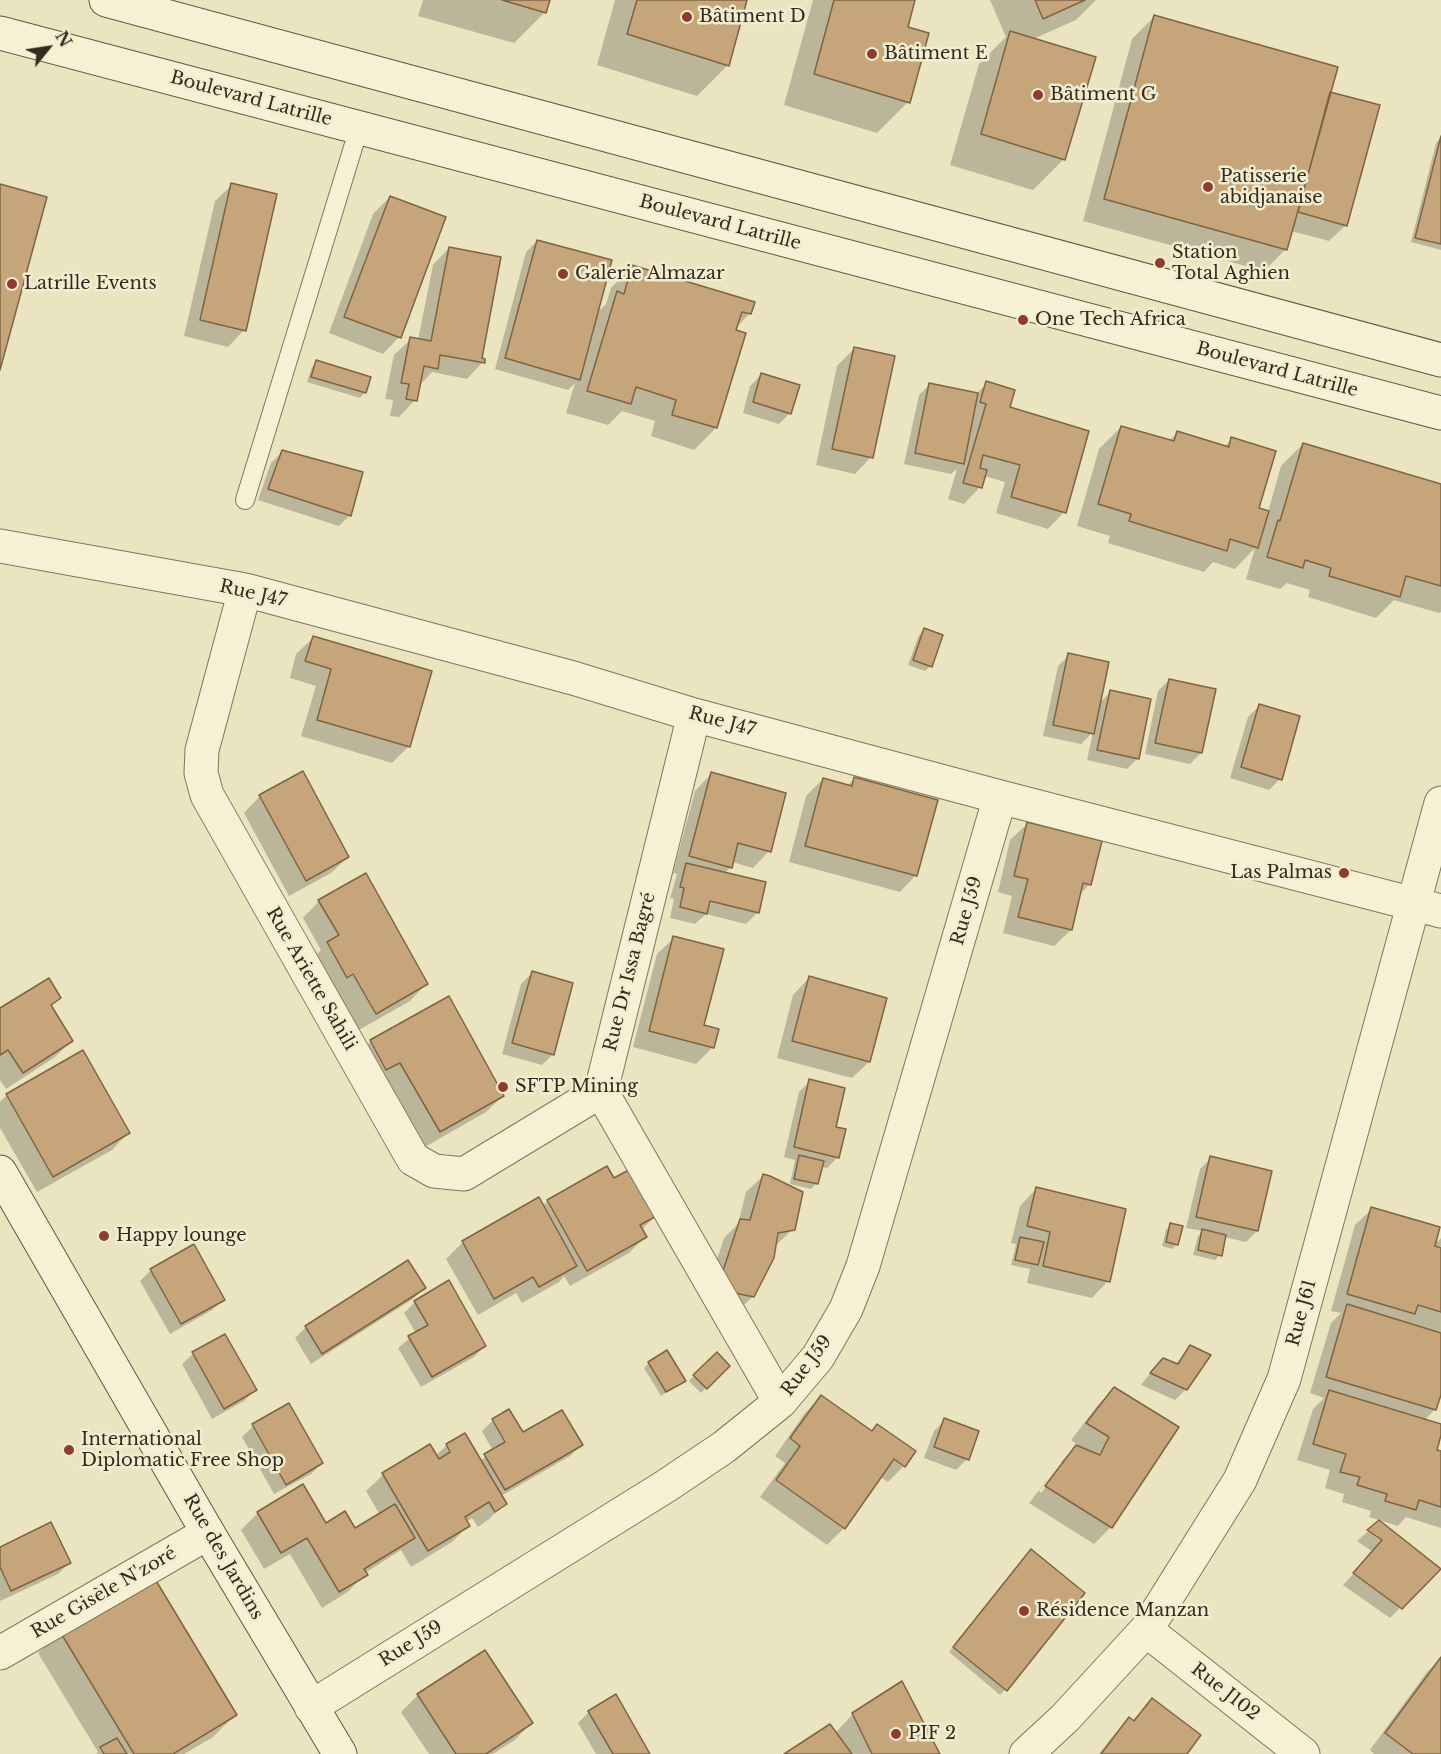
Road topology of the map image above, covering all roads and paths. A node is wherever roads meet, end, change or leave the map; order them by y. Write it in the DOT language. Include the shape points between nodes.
graph roads {
  1 [pos="106,0"];
  2 [pos="0,33"];
  3 [pos="359,128"];
  4 [pos="1441,360"];
  5 [pos="1441,413"];
  6 [pos="245,500"];
  7 [pos="0,546"];
  8 [pos="245,590"];
  9 [pos="694,715"];
  10 [pos="1000,797"];
  11 [pos="1441,803"];
  12 [pos="1427,908"];
  13 [pos="601,1091"];
  14 [pos="0,1172"];
  15 [pos="780,1402"];
  16 [pos="208,1533"];
  17 [pos="1146,1630"];
  18 [pos="0,1653"];
  19 [pos="311,1707"];
  20 [pos="340,1754"];
  21 [pos="1026,1754"];
  22 [pos="1303,1754"];
  1 -- 4 [label="street"];
  2 -- 3 [label="street, Boulevard Latrille"];
  3 -- 5 [label="street, Boulevard Latrille"];
  3 -- 6 [label="lane"];
  7 -- 8 [label="street, Rue J47"];
  8 -- 9 [label="street, Rue J47" via="573,678"];
  8 -- 13 [label="street, Rue Ariette Sahili" via="202,750 201,773 207,795 413,1159 434,1171 464,1174"];
  9 -- 10 [label="street, Rue J47"];
  9 -- 13 [label="street, Rue Dr Issa Bagré"];
  10 -- 12 [label="street, Rue J47"];
  10 -- 15 [label="street, Rue J59" via="863,1266 846,1309 818,1357"];
  11 -- 12 [label="street, Rue J61"];
  12 -- 17 [label="street, Rue J61" via="1284,1379 1240,1480"];
  13 -- 15 [label="street"];
  14 -- 16 [label="street, Rue des Jardins"];
  15 -- 19 [label="street, Rue J59" via="724,1447 666,1486"];
  16 -- 18 [label="street, Rue Gisèle N'zoré"];
  16 -- 19 [label="street, Rue des Jardins"];
  17 -- 21 [label="street, Rue J61"];
  17 -- 22 [label="street, Rue J102"];
  19 -- 20 [label="street, Rue des Jardins"];
}
